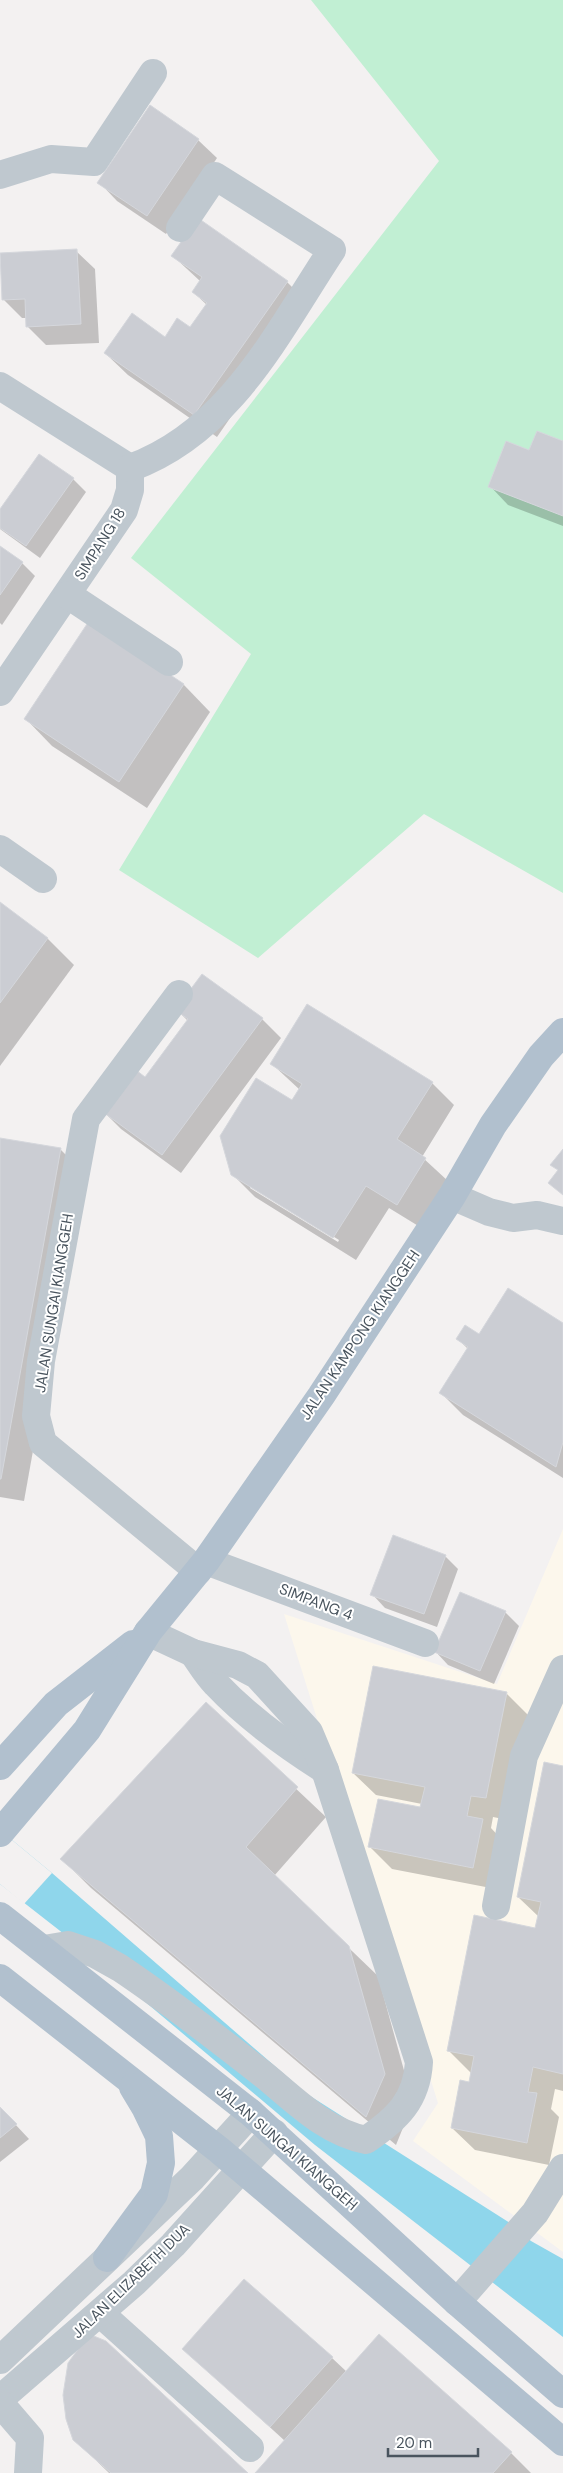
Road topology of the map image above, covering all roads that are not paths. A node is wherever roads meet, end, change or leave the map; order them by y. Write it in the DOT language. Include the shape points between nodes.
graph roads {
  1 [pos="153,72"];
  2 [pos="0,175"];
  3 [pos="180,228"];
  4 [pos="0,386"];
  5 [pos="130,468"];
  6 [pos="68,595"];
  7 [pos="169,662"];
  8 [pos="0,692"];
  9 [pos="0,849"];
  10 [pos="43,879"];
  11 [pos="179,994"];
  12 [pos="563,1032"];
  13 [pos="452,1196"];
  14 [pos="563,1221"];
  15 [pos="202,1566"];
  16 [pos="148,1632"];
  17 [pos="425,1644"];
  18 [pos="563,1669"];
  19 [pos="0,1766"];
  20 [pos="0,1833"];
  21 [pos="0,1897"];
  22 [pos="496,1906"];
  23 [pos="9,1923"];
  24 [pos="56,1947"];
  25 [pos="0,1978"];
  26 [pos="125,2074"];
  27 [pos="251,2112"];
  28 [pos="274,2133"];
  29 [pos="219,2150"];
  30 [pos="563,2168"];
  31 [pos="241,2169"];
  32 [pos="563,2196"];
  33 [pos="535,2213"];
  34 [pos="107,2258"];
  35 [pos="457,2302"];
  36 [pos="101,2314"];
  37 [pos="0,2360"];
  38 [pos="563,2394"];
  39 [pos="0,2401"];
  40 [pos="563,2442"];
  41 [pos="250,2448"];
  42 [pos="28,2473"];
  1 -- 2 [label="street" via="94,162 50,159"];
  3 -- 5 [label="street" via="215,176 332,250 244,384 220,411 176,447"];
  4 -- 5 [label="street"];
  5 -- 6 [label="street, SIMPANG 18" via="130,490 124,510"];
  6 -- 7 [label="street"];
  6 -- 8 [label="street, SIMPANG 18"];
  9 -- 10 [label="street"];
  11 -- 15 [label="street, JALAN SUNGAI KIANGGEH" via="86,1119 42,1360 36,1416 43,1443"];
  12 -- 13 [label="main road, JALAN KAMPONG KIANGGEH" via="541,1056 493,1125"];
  13 -- 14 [label="street" via="513,1218 537,1215"];
  13 -- 15 [label="main road, JALAN KAMPONG KIANGGEH" via="321,1396"];
  15 -- 16 [label="main road, JALAN KAMPONG KIANGGEH"];
  15 -- 17 [label="street, SIMPANG 4"];
  16 -- 19 [label="main road, JALAN KAMPONG KIANGGEH" via="56,1704"];
  16 -- 20 [label="main road, JALAN KAMPONG KIANGGEH" via="87,1730"];
  16 -- 24 [label="street" via="192,1653 229,1696 325,1770 419,2062 418,2080 410,2100 395,2118 366,2140 348,2136 308,2111 127,1972 95,1954"];
  18 -- 22 [label="street" via="524,1756"];
  21 -- 23 [label="main road"];
  23 -- 24 [label="main road, JALAN SUNGAI KIANGGEH"];
  24 -- 27 [label="main road, JALAN SUNGAI KIANGGEH"];
  25 -- 26 [label="main road"];
  26 -- 29 [label="main road"];
  26 -- 34 [label="main road" via="146,2107 159,2136 161,2163 154,2194"];
  27 -- 28 [label="main road, JALAN SUNGAI KIANGGEH"];
  27 -- 29 [label="street"];
  28 -- 31 [label="street, JALAN ELIZABETH DUA"];
  28 -- 35 [label="main road, JALAN SUNGAI KIANGGEH"];
  29 -- 31 [label="main road"];
  29 -- 34 [label="street"];
  30 -- 33 [label="street"];
  31 -- 36 [label="street, JALAN ELIZABETH DUA" via="173,2245"];
  31 -- 40 [label="main road"];
  32 -- 33 [label="street"];
  33 -- 35 [label="street"];
  34 -- 37 [label="street"];
  35 -- 38 [label="main road, JALAN SUNGAI KIANGGEH"];
  36 -- 39 [label="street, JALAN ELIZABETH DUA"];
  36 -- 41 [label="street"];
  39 -- 42 [label="street" via="30,2438"];
}
